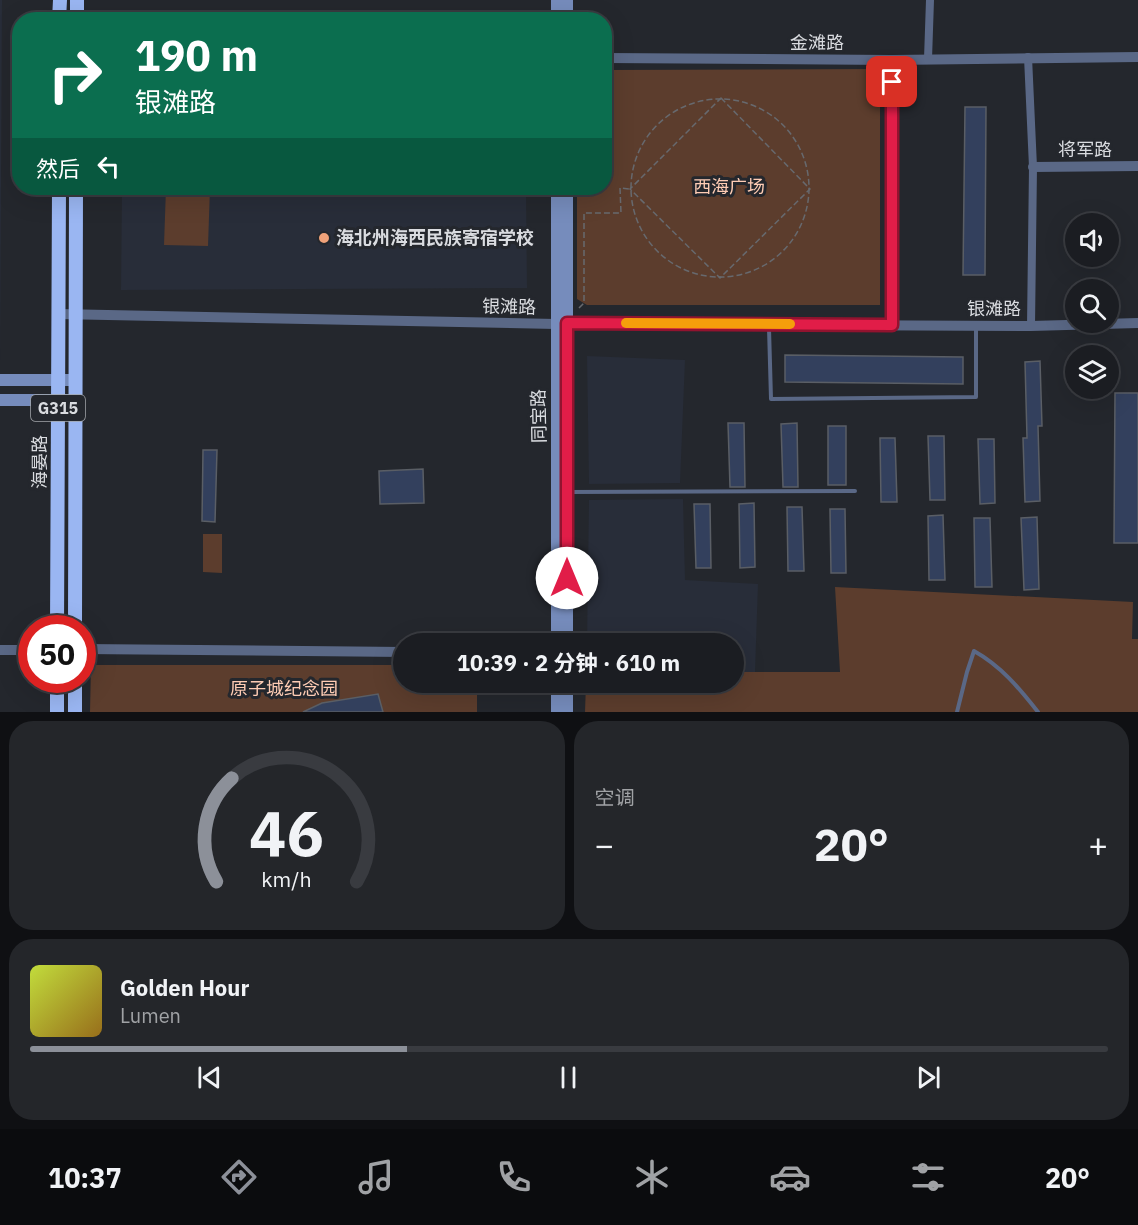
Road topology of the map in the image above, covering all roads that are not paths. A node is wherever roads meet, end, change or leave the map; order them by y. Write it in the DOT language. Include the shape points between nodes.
graph roads {
  1 [pos="930,0"];
  2 [pos="1028,57"];
  3 [pos="1138,57"];
  4 [pos="612,58"];
  5 [pos="928,59"];
  6 [pos="892,60"];
  7 [pos="1138,166"];
  8 [pos="1033,167"];
  9 [pos="59,195"];
  10 [pos="76,195"];
  11 [pos="556,195"];
  12 [pos="567,195"];
  13 [pos="58,314"];
  14 [pos="76,314"];
  15 [pos="562,323"];
  16 [pos="1138,323"];
  17 [pos="769,324"];
  18 [pos="892,325"];
  19 [pos="976,325"];
  20 [pos="1031,326"];
  21 [pos="0,380"];
  22 [pos="58,380"];
  23 [pos="76,380"];
  24 [pos="0,400"];
  25 [pos="58,400"];
  26 [pos="76,400"];
  27 [pos="855,491"];
  28 [pos="567,492"];
  29 [pos="57,615"];
  30 [pos="75,615"];
  31 [pos="557,633"];
  32 [pos="567,633"];
  33 [pos="96,649"];
  34 [pos="0,650"];
  35 [pos="18,650"];
  36 [pos="393,652"];
  37 [pos="57,693"];
  38 [pos="75,693"];
  39 [pos="557,693"];
  40 [pos="567,693"];
  41 [pos="57,712"];
  42 [pos="75,712"];
  43 [pos="557,712"];
  44 [pos="567,712"];
  45 [pos="957,712"];
  46 [pos="1038,712"];
  1 -- 5 [label="street"];
  2 -- 3 [label="street, 金滩路"];
  2 -- 5 [label="street, 金滩路"];
  2 -- 8 [label="street"];
  4 -- 6 [label="street, 金滩路"];
  5 -- 6 [label="street, 金滩路"];
  6 -- 18 [label="street"];
  7 -- 8 [label="street, 将军路"];
  8 -- 20 [label="street"];
  9 -- 13 [label="highway, 海晏路 / G315"];
  10 -- 14 [label="highway, 海晏路 / G315"];
  11 -- 15 [label="main road, 同宝路"];
  12 -- 15 [label="main road, 同宝路"];
  13 -- 14 [label="street, 银滩路"];
  13 -- 22 [label="highway, 海晏路 / G315"];
  14 -- 15 [label="street, 银滩路"];
  14 -- 23 [label="highway, 海晏路 / G315"];
  15 -- 17 [label="street, 银滩路"];
  15 -- 28 [label="main road, 同宝路"];
  15 -- 31 [label="main road, 同宝路"];
  16 -- 20 [label="street, 银滩路"];
  17 -- 18 [label="street, 银滩路"];
  17 -- 19 [label="lane" via="771,399 976,397"];
  18 -- 19 [label="street, 银滩路"];
  19 -- 20 [label="street, 银滩路"];
  21 -- 22 [label="main road"];
  22 -- 23 [label="main road"];
  22 -- 25 [label="highway, 海晏路 / G315"];
  23 -- 26 [label="highway, 海晏路 / G315"];
  24 -- 25 [label="main road"];
  25 -- 26 [label="main road"];
  25 -- 29 [label="highway, 海晏路 / G315"];
  26 -- 30 [label="highway, 海晏路 / G315"];
  27 -- 28 [label="lane"];
  28 -- 32 [label="main road, 同宝路"];
  33 -- 36 [label="street"];
  34 -- 35 [label="street"];
  37 -- 41 [label="highway"];
  38 -- 42 [label="highway"];
  39 -- 43 [label="main road"];
  40 -- 44 [label="main road"];
  45 -- 46 [label="lane" via="974,651 992,661"];
}
